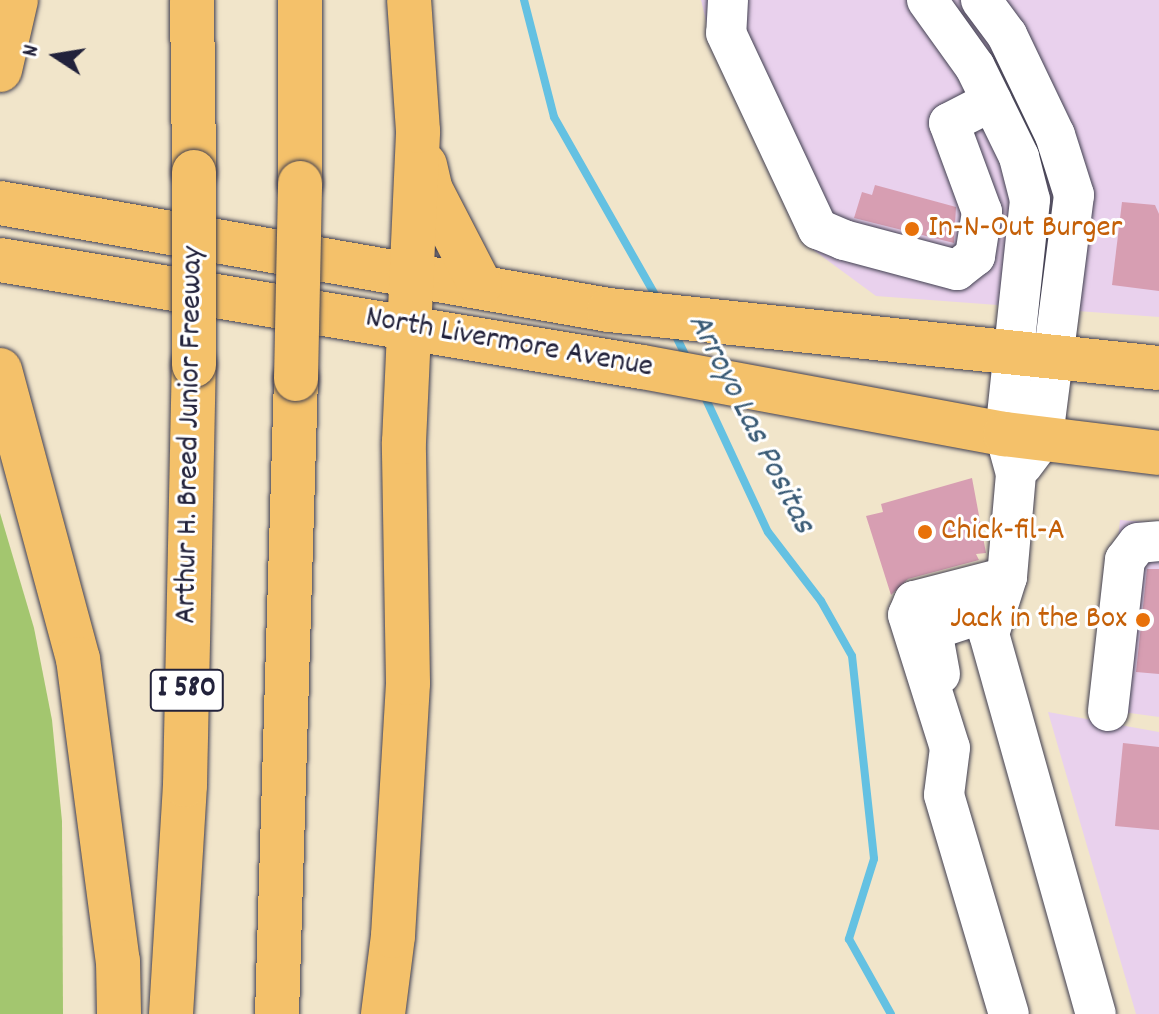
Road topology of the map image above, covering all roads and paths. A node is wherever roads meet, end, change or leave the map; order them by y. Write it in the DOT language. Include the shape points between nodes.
graph roads {
  1 [pos="16,0"];
  2 [pos="192,0"];
  3 [pos="300,0"];
  4 [pos="409,0"];
  5 [pos="728,0"];
  6 [pos="927,0"];
  7 [pos="981,0"];
  8 [pos="1,64"];
  9 [pos="992,101"];
  10 [pos="418,131"];
  11 [pos="0,203"];
  12 [pos="0,260"];
  13 [pos="415,272"];
  14 [pos="480,285"];
  15 [pos="413,327"];
  16 [pos="1033,355"];
  17 [pos="1159,368"];
  18 [pos="0,370"];
  19 [pos="1021,449"];
  20 [pos="1159,453"];
  21 [pos="1159,541"];
  22 [pos="1001,593"];
  23 [pos="1108,711"];
  24 [pos="119,1014"];
  25 [pos="171,1014"];
  26 [pos="277,1014"];
  27 [pos="383,1014"];
  28 [pos="1009,1014"];
  29 [pos="1035,1014"];
  30 [pos="1096,1014"];
  1 -- 8 [label="main road"];
  2 -- 25 [label="main road, Arthur H. Breed Junior Freeway / I 580, bridge" via="194,365 185,785"];
  3 -- 26 [label="main road, bridge" via="296,379"];
  4 -- 10 [label="main road"];
  5 -- 9 [label="lane" via="726,33 818,229 844,240 957,270 975,256 982,212 949,123"];
  6 -- 9 [label="lane" via="952,29"];
  7 -- 16 [label="lane" via="1007,35 1048,121 1074,195"];
  9 -- 16 [label="lane" via="1019,157 1030,200"];
  10 -- 13 [label="main road"];
  10 -- 14 [label="main road" via="431,190"];
  11 -- 13 [label="main road, North Livermore Avenue"];
  12 -- 15 [label="main road, North Livermore Avenue"];
  13 -- 14 [label="main road, North Livermore Avenue"];
  13 -- 15 [label="main road"];
  14 -- 16 [label="main road, North Livermore Avenue" via="609,310"];
  15 -- 19 [label="main road, North Livermore Avenue" via="783,393"];
  15 -- 27 [label="main road" via="404,442 407,698"];
  16 -- 17 [label="main road, North Livermore Avenue"];
  16 -- 19 [label="lane"];
  18 -- 24 [label="main road" via="78,659 118,961"];
  19 -- 20 [label="main road, North Livermore Avenue"];
  19 -- 22 [label="lane"];
  21 -- 23 [label="lane" via="1138,543 1125,560"];
  22 -- 28 [label="lane" via="914,601 908,615 950,748 944,795"];
  22 -- 29 [label="lane" via="932,630 969,788"];
  22 -- 30 [label="lane" via="989,634"];
}
